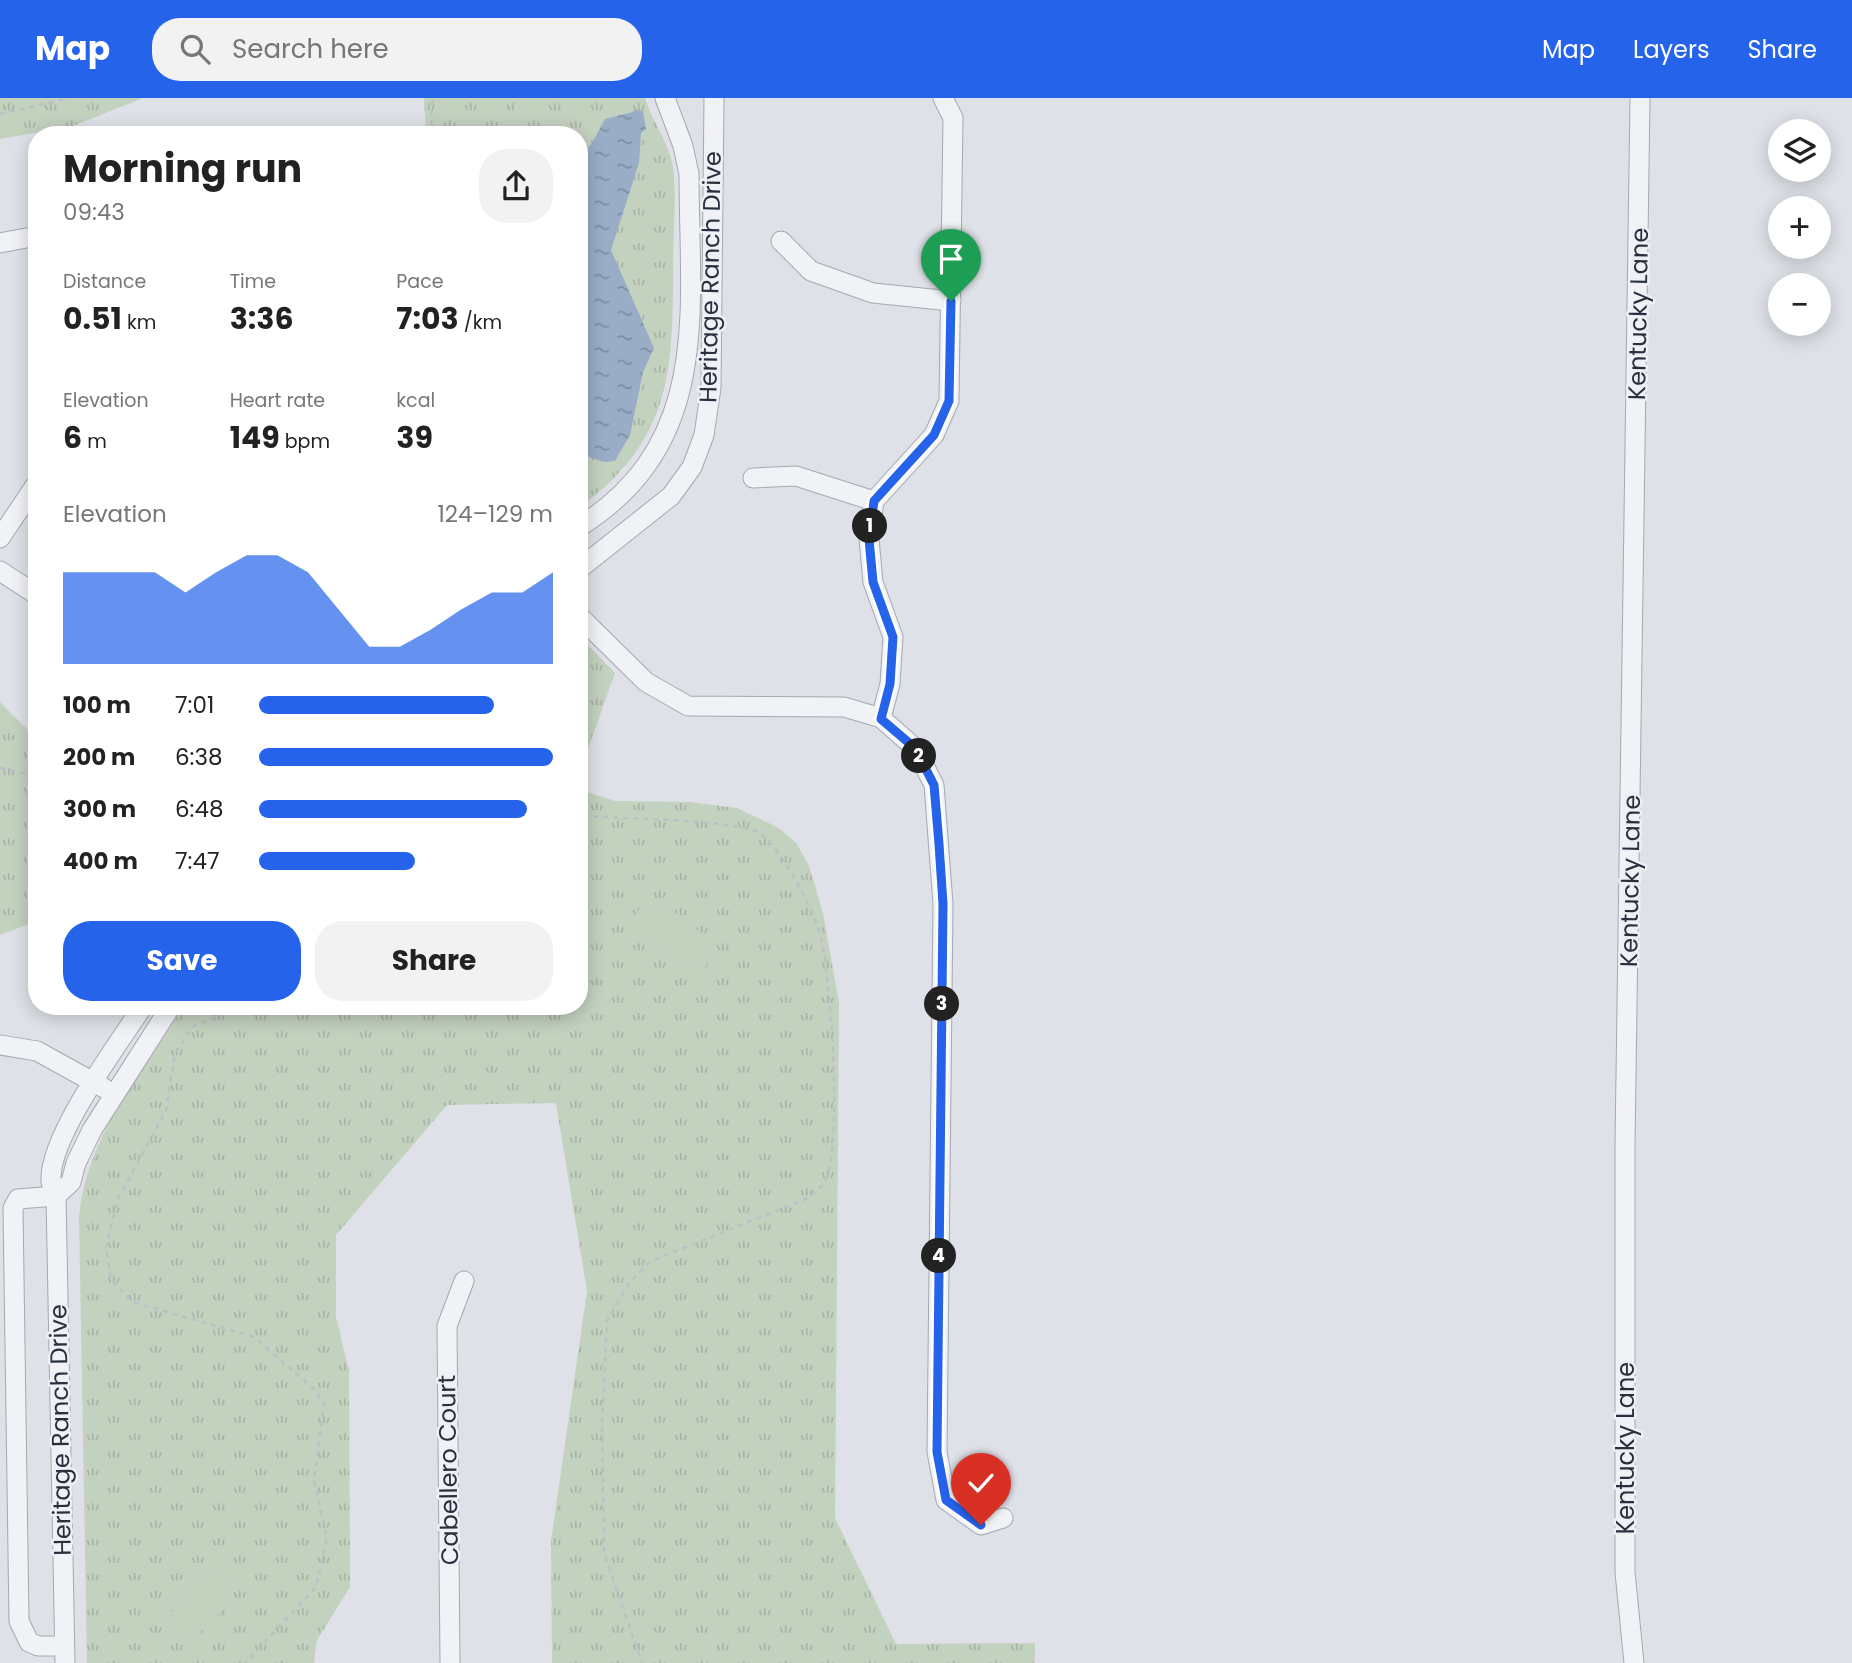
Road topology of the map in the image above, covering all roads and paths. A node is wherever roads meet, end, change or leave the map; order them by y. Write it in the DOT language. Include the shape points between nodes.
graph roads {
  1 [pos="70,98"];
  2 [pos="432,98"];
  3 [pos="665,98"];
  4 [pos="714,98"];
  5 [pos="943,98"];
  6 [pos="1640,98"];
  7 [pos="0,114"];
  8 [pos="431,126"];
  9 [pos="28,238"];
  10 [pos="780,241"];
  11 [pos="0,243"];
  12 [pos="951,301"];
  13 [pos="753,478"];
  14 [pos="28,496"];
  15 [pos="874,501"];
  16 [pos="588,521"];
  17 [pos="0,538"];
  18 [pos="588,562"];
  19 [pos="0,571"];
  20 [pos="28,589"];
  21 [pos="588,625"];
  22 [pos="881,719"];
  23 [pos="0,768"];
  24 [pos="28,774"];
  25 [pos="588,816"];
  26 [pos="137,1015"];
  27 [pos="165,1015"];
  28 [pos="221,1015"];
  29 [pos="0,1045"];
  30 [pos="94,1081"];
  31 [pos="113,1094"];
  32 [pos="56,1196"];
  33 [pos="464,1281"];
  34 [pos="1003,1518"];
  35 [pos="64,1654"];
  36 [pos="245,1663"];
  37 [pos="450,1663"];
  38 [pos="642,1663"];
  39 [pos="1634,1663"];
  1 -- 7 [label="path"];
  2 -- 8 [label="path"];
  3 -- 16 [label="street, Heritage Ranch Drive" via="689,174 688,347 682,392 670,426 646,468 618,500"];
  4 -- 18 [label="street, Heritage Ranch Drive" via="711,388 704,435 692,467 671,496"];
  5 -- 12 [label="street" via="953,118"];
  6 -- 39 [label="street, Kentucky Lane" via="1625,1145 1625,1572"];
  9 -- 11 [label="street"];
  10 -- 12 [label="street" via="811,271 873,293"];
  12 -- 15 [label="street" via="949,401 934,435"];
  13 -- 15 [label="street" via="796,476"];
  14 -- 17 [label="street"];
  15 -- 22 [label="street" via="869,539 873,582 893,637 890,684"];
  19 -- 20 [label="street"];
  21 -- 22 [label="street" via="646,682 688,706 844,707"];
  22 -- 34 [label="street" via="915,748 934,785 935,798 943,904 937,1452 946,1500 981,1525"];
  23 -- 24 [label="path"];
  25 -- 38 [label="path" via="710,823 759,833 789,867 819,929 835,1047 826,1181 806,1199 651,1261 629,1283 607,1321 602,1424 604,1553"];
  26 -- 30 [label="street, Heritage Ranch Drive"];
  27 -- 31 [label="street"];
  28 -- 36 [label="path" via="191,1027 175,1054 166,1110 118,1199 106,1247 111,1280 133,1302 254,1337 324,1403 314,1481 327,1538 316,1587"];
  29 -- 30 [label="street" via="37,1051"];
  30 -- 31 [label="street"];
  30 -- 32 [label="street, Heritage Ranch Drive" via="57,1153 51,1181"];
  31 -- 32 [label="street" via="83,1146 72,1182"];
  32 -- 35 [label="street, Heritage Ranch Drive"];
  32 -- 35 [label="street" via="26,1196 13,1208 18,1552 22,1633 29,1642"];
  33 -- 37 [label="street, Cabellero Court" via="447,1326"];
}
